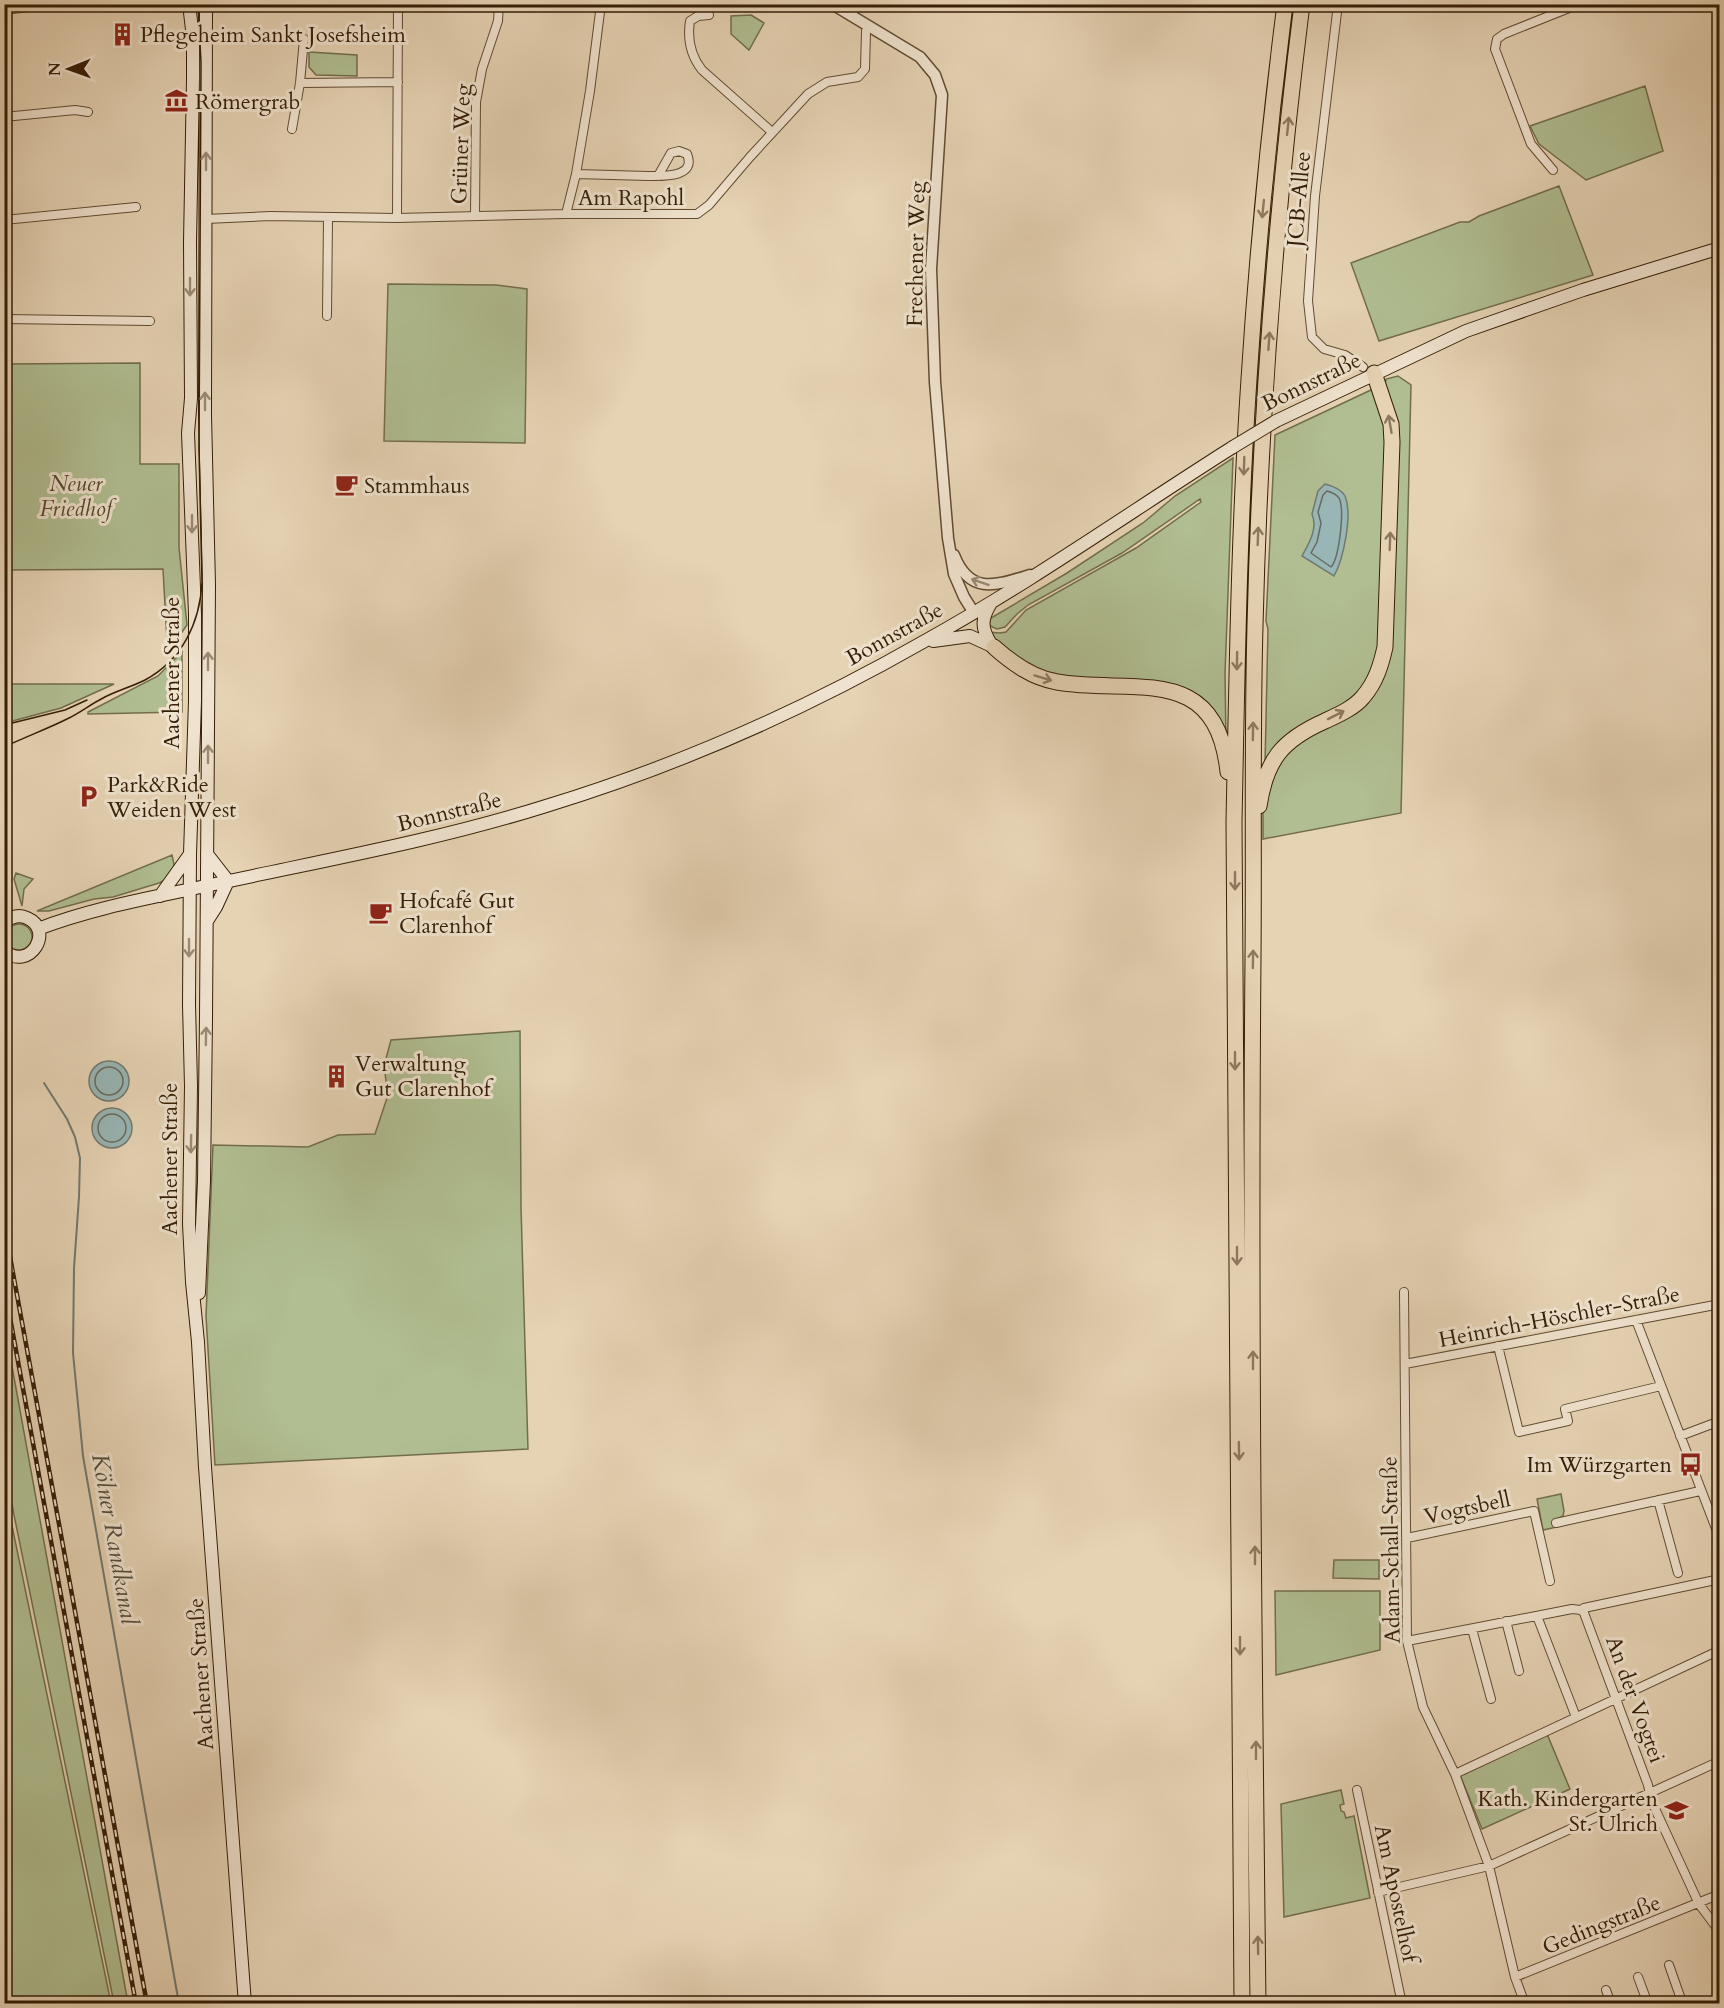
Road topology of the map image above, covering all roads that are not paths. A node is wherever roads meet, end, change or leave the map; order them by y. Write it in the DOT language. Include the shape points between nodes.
graph roads {
  1 [pos="53,4"];
  2 [pos="189,4"];
  3 [pos="206,4"];
  4 [pos="398,4"];
  5 [pos="499,4"];
  6 [pos="601,4"];
  7 [pos="832,4"];
  8 [pos="856,4"];
  9 [pos="1285,4"];
  10 [pos="1302,4"];
  11 [pos="1338,4"];
  12 [pos="1579,4"];
  13 [pos="4,10"];
  14 [pos="709,15"];
  15 [pos="852,16"];
  16 [pos="869,27"];
  17 [pos="304,39"];
  18 [pos="300,82"];
  19 [pos="398,82"];
  20 [pos="88,112"];
  21 [pos="4,117"];
  22 [pos="292,129"];
  23 [pos="772,132"];
  24 [pos="1553,170"];
  25 [pos="576,174"];
  26 [pos="658,176"];
  27 [pos="191,202"];
  28 [pos="136,207"];
  29 [pos="566,214"];
  30 [pos="476,216"];
  31 [pos="328,218"];
  32 [pos="397,218"];
  33 [pos="206,219"];
  34 [pos="4,220"];
  35 [pos="190,229"];
  36 [pos="1719,248"];
  37 [pos="327,316"];
  38 [pos="4,319"];
  39 [pos="150,321"];
  40 [pos="1369,370"];
  41 [pos="188,425"];
  42 [pos="206,443"];
  43 [pos="948,538"];
  44 [pos="1036,573"];
  45 [pos="993,601"];
  46 [pos="974,613"];
  47 [pos="923,643"];
  48 [pos="994,647"];
  49 [pos="1234,822"];
  50 [pos="1253,842"];
  51 [pos="190,854"];
  52 [pos="207,854"];
  53 [pos="228,881"];
  54 [pos="207,886"];
  55 [pos="190,890"];
  56 [pos="160,896"];
  57 [pos="207,921"];
  58 [pos="4,922"];
  59 [pos="38,929"];
  60 [pos="4,951"];
  61 [pos="1404,1292"];
  62 [pos="1719,1304"];
  63 [pos="1636,1320"];
  64 [pos="198,1342"];
  65 [pos="1498,1346"];
  66 [pos="1405,1364"];
  67 [pos="1661,1386"];
  68 [pos="1719,1421"];
  69 [pos="1680,1436"];
  70 [pos="1700,1491"];
  71 [pos="1658,1500"];
  72 [pos="1715,1516"];
  73 [pos="1556,1523"];
  74 [pos="1407,1538"];
  75 [pos="1719,1539"];
  76 [pos="1678,1573"];
  77 [pos="1719,1579"];
  78 [pos="1550,1581"];
  79 [pos="1584,1608"];
  80 [pos="1537,1616"];
  81 [pos="1506,1621"];
  82 [pos="1472,1629"];
  83 [pos="1407,1641"];
  84 [pos="1719,1650"];
  85 [pos="1519,1671"];
  86 [pos="1491,1699"];
  87 [pos="1615,1699"];
  88 [pos="1576,1717"];
  89 [pos="1719,1761"];
  90 [pos="1455,1774"];
  91 [pos="1357,1790"];
  92 [pos="1650,1792"];
  93 [pos="1489,1866"];
  94 [pos="1378,1892"];
  95 [pos="1719,1894"];
  96 [pos="1699,1904"];
  97 [pos="1719,1932"];
  98 [pos="1668,1965"];
  99 [pos="1515,1977"];
  100 [pos="1638,1977"];
  101 [pos="1606,1990"];
  102 [pos="1680,2003"];
  103 [pos="245,2004"];
  104 [pos="1242,2004"];
  105 [pos="1258,2004"];
  106 [pos="1402,2004"];
  107 [pos="1525,2004"];
  108 [pos="1611,2004"];
  109 [pos="1648,2004"];
  1 -- 13 [label="street"];
  2 -- 27 [label="main road, Aachener Straße" via="193,38"];
  33 -- 3 [label="main road, Aachener Straße, one-way"];
  4 -- 19 [label="street"];
  5 -- 30 [label="street, Grüner Weg" via="476,102"];
  6 -- 25 [label="street"];
  7 -- 15 [label="street, Frechener Weg"];
  8 -- 15 [label="street"];
  9 -- 49 [label="highway, one-way" via="1249,379"];
  50 -- 10 [label="highway, one-way" via="1255,617 1267,372 1278,221"];
  11 -- 40 [label="street, JCB-Allee" via="1315,196 1308,301 1312,337 1324,349 1346,355"];
  12 -- 24 [label="street" via="1504,34 1497,39 1495,48 1531,144"];
  14 -- 23 [label="street" via="690,21 690,43 696,62"];
  15 -- 16 [label="street, Frechener Weg"];
  16 -- 23 [label="street, Am Rapohl" via="863,74 818,86"];
  16 -- 43 [label="street, Frechener Weg" via="920,57 935,75 942,95 931,269 935,382"];
  17 -- 18 [label="street"];
  18 -- 19 [label="street"];
  18 -- 22 [label="street"];
  19 -- 32 [label="street"];
  20 -- 21 [label="street"];
  23 -- 29 [label="street, Am Rapohl" via="697,214"];
  25 -- 26 [label="street"];
  25 -- 29 [label="street"];
  27 -- 33 [label="main road" via="198,216"];
  27 -- 35 [label="main road, Aachener Straße"];
  28 -- 34 [label="street"];
  29 -- 30 [label="street, Am Rapohl"];
  30 -- 32 [label="street, Am Rapohl"];
  31 -- 32 [label="street, Am Rapohl"];
  31 -- 33 [label="street, Am Rapohl"];
  31 -- 37 [label="street"];
  33 -- 35 [label="main road"];
  42 -- 33 [label="main road, Aachener Straße, one-way"];
  35 -- 41 [label="main road, Aachener Straße, one-way"];
  36 -- 40 [label="main road, Bonnstraße" via="1535,306"];
  38 -- 39 [label="street"];
  40 -- 44 [label="main road, Bonnstraße, bridge" via="1233,447"];
  50 -- 40 [label="highway, one-way" via="1263,783 1278,752 1296,735 1348,709 1363,697 1378,676 1386,647 1391,424"];
  41 -- 42 [label="main road" via="196,448"];
  41 -- 51 [label="main road, Aachener Straße, one-way" via="195,614"];
  52 -- 42 [label="main road, Aachener Straße, one-way"];
  44 -- 43 [label="street, Frechener Weg, one-way" via="993,585 974,581 958,565"];
  43 -- 46 [label="street, Frechener Weg" via="954,574"];
  44 -- 45 [label="main road, Bonnstraße"];
  45 -- 46 [label="main road, Bonnstraße"];
  45 -- 48 [label="main road" via="982,626"];
  46 -- 47 [label="main road, Bonnstraße"];
  47 -- 48 [label="main road" via="970,636"];
  47 -- 53 [label="main road, Bonnstraße" via="792,710 606,786 430,838"];
  48 -- 49 [label="highway, one-way" via="1022,669 1046,679 1155,687 1189,699 1208,715 1223,743"];
  49 -- 104 [label="highway, one-way"];
  105 -- 50 [label="highway, one-way"];
  51 -- 55 [label="main road, Aachener Straße"];
  51 -- 56 [label="main road"];
  52 -- 53 [label="main road"];
  52 -- 54 [label="main road, Aachener Straße"];
  53 -- 54 [label="main road, Bonnstraße"];
  53 -- 57 [label="main road"];
  54 -- 55 [label="main road, Bonnstraße"];
  54 -- 57 [label="main road, Aachener Straße"];
  55 -- 56 [label="main road, Bonnstraße"];
  55 -- 64 [label="main road, Aachener Straße, one-way" via="189,1224"];
  56 -- 59 [label="main road, Bonnstraße"];
  64 -- 57 [label="main road, Aachener Straße, one-way"];
  58 -- 59 [label="main road" via="23,916"];
  59 -- 60 [label="main road" via="33,952 14,957"];
  61 -- 66 [label="street, Adam-Schall-Straße"];
  62 -- 63 [label="street, Heinrich-Höschler-Straße"];
  63 -- 65 [label="street, Heinrich-Höschler-Straße"];
  63 -- 67 [label="street"];
  64 -- 103 [label="main road, Aachener Straße"];
  65 -- 66 [label="street, Heinrich-Höschler-Straße"];
  65 -- 67 [label="street" via="1519,1432 1568,1421 1565,1409"];
  66 -- 74 [label="street, Adam-Schall-Straße"];
  67 -- 69 [label="street"];
  68 -- 69 [label="street"];
  69 -- 70 [label="street"];
  70 -- 71 [label="street"];
  70 -- 72 [label="street"];
  71 -- 73 [label="street"];
  71 -- 76 [label="street"];
  72 -- 75 [label="street"];
  74 -- 78 [label="street, Vogtsbell" via="1534,1511"];
  74 -- 83 [label="street, Adam-Schall-Straße"];
  77 -- 79 [label="street"];
  80 -- 81 [label="street, An der Vogtei"];
  80 -- 87 [label="street, An der Vogtei" via="1572,1609 1584,1613"];
  80 -- 88 [label="street"];
  81 -- 82 [label="street, An der Vogtei"];
  81 -- 85 [label="street"];
  82 -- 83 [label="street, An der Vogtei"];
  82 -- 86 [label="street"];
  83 -- 90 [label="street, Adam-Schall-Straße" via="1424,1707"];
  84 -- 87 [label="street"];
  87 -- 88 [label="street"];
  87 -- 92 [label="street, An der Vogtei"];
  88 -- 90 [label="street"];
  89 -- 92 [label="street"];
  90 -- 93 [label="street, Adam-Schall-Straße"];
  91 -- 94 [label="street, Am Apostelhof"];
  92 -- 93 [label="street"];
  92 -- 96 [label="street, An der Vogtei"];
  93 -- 94 [label="street"];
  93 -- 99 [label="street, Adam-Schall-Straße"];
  94 -- 106 [label="street, Am Apostelhof"];
  95 -- 96 [label="street, Gedingstraße"];
  96 -- 97 [label="street, An der Vogtei"];
  96 -- 99 [label="street, Gedingstraße"];
  98 -- 102 [label="street"];
  99 -- 107 [label="street, Adam-Schall-Straße"];
  100 -- 109 [label="street"];
  101 -- 108 [label="street"];
}
